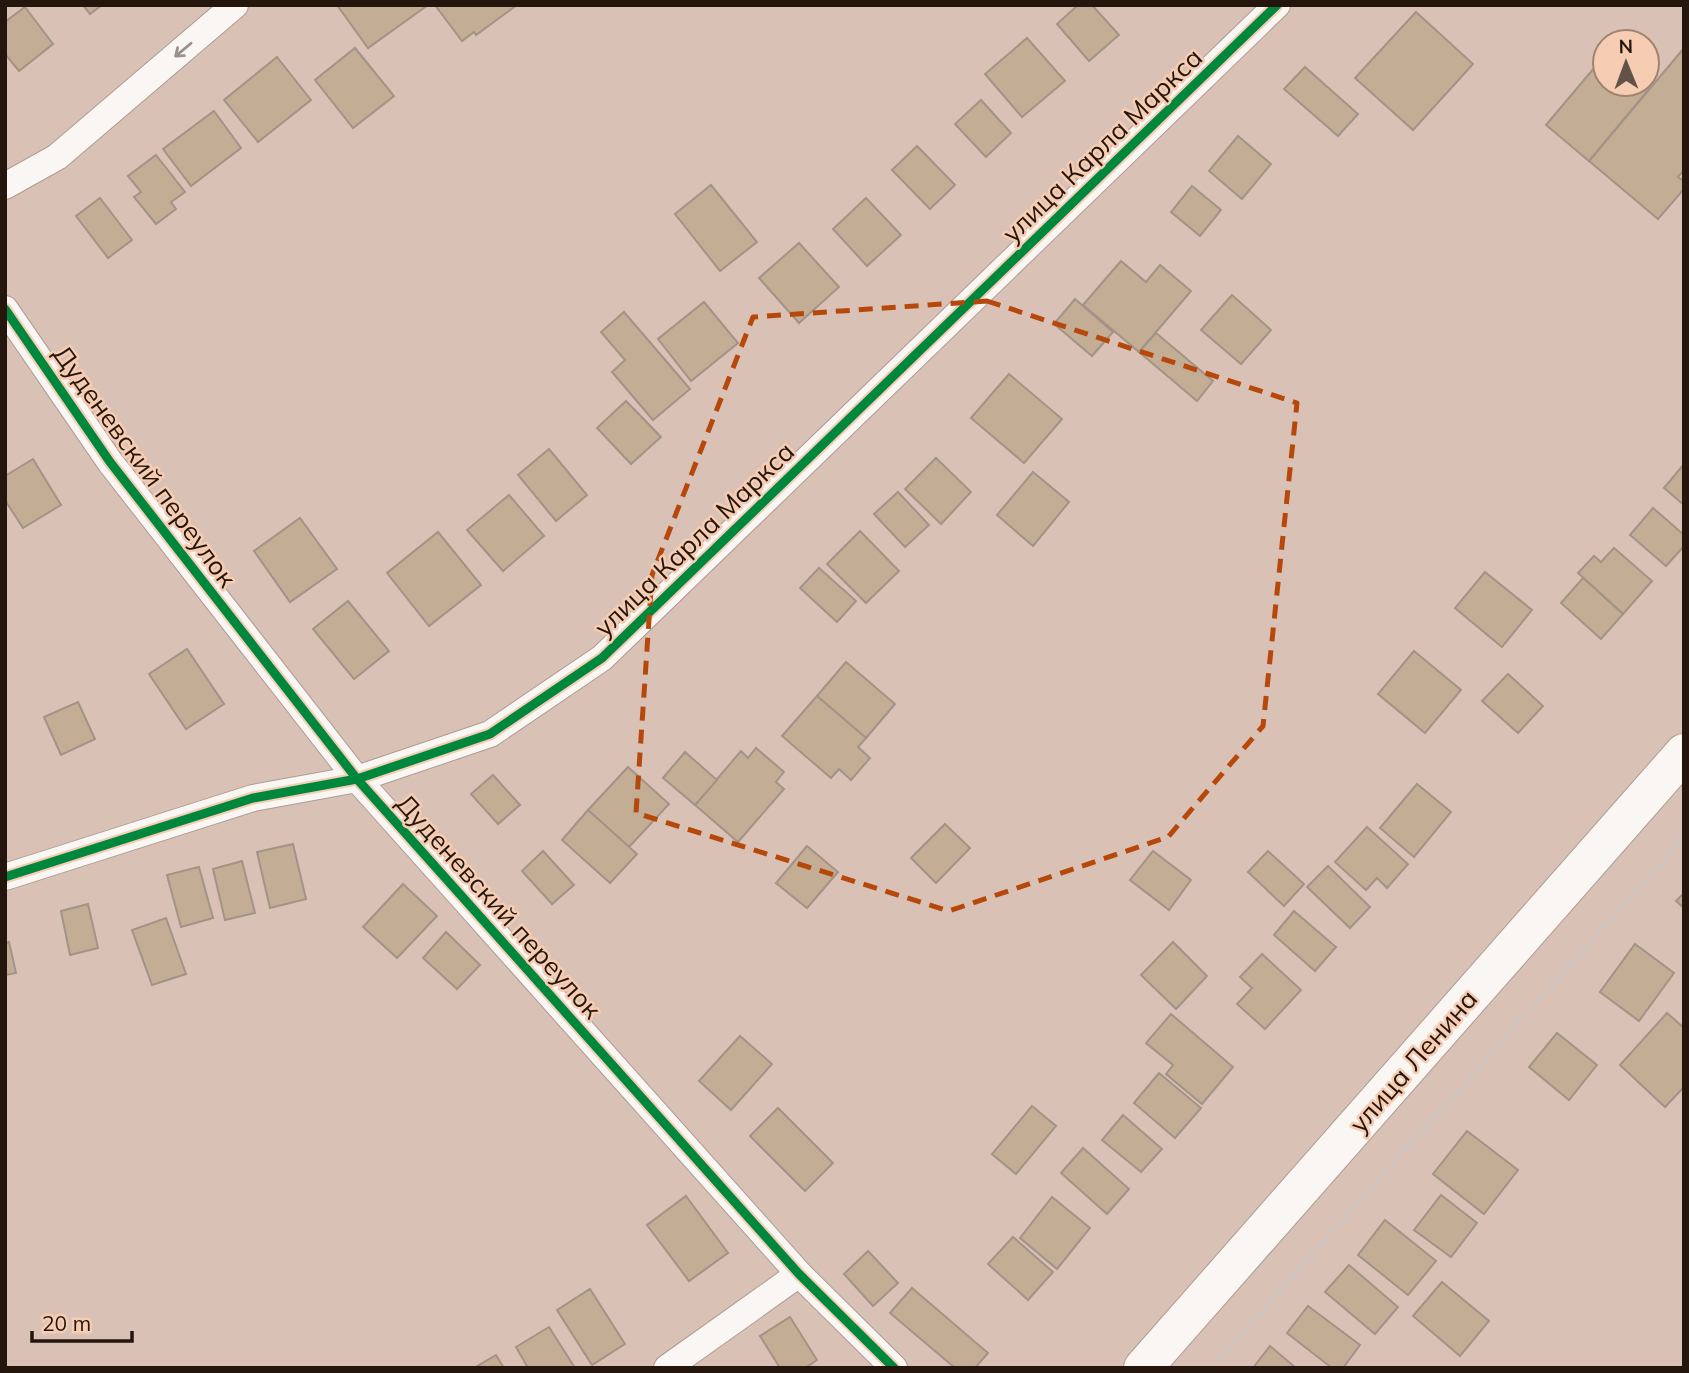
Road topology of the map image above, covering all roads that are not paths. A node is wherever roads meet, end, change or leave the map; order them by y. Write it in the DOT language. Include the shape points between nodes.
graph roads {
  1 [pos="235,5"];
  2 [pos="1278,5"];
  3 [pos="5,186"];
  4 [pos="5,309"];
  5 [pos="1684,753"];
  6 [pos="357,779"];
  7 [pos="5,877"];
  8 [pos="799,1274"];
  9 [pos="667,1368"];
  10 [pos="894,1368"];
  11 [pos="1143,1368"];
  1 -- 3 [label="street, one-way" via="57,157"];
  2 -- 6 [label="street, улица Карла Маркса" via="602,658 490,734"];
  4 -- 6 [label="street, Дуденевский переулок" via="110,461"];
  5 -- 11 [label="main road, улица Ленина"];
  6 -- 7 [label="street, улица Карла Маркса" via="253,798"];
  6 -- 8 [label="street, Дуденевский переулок"];
  8 -- 9 [label="street"];
  8 -- 10 [label="street, Дуденевский переулок"];
}
